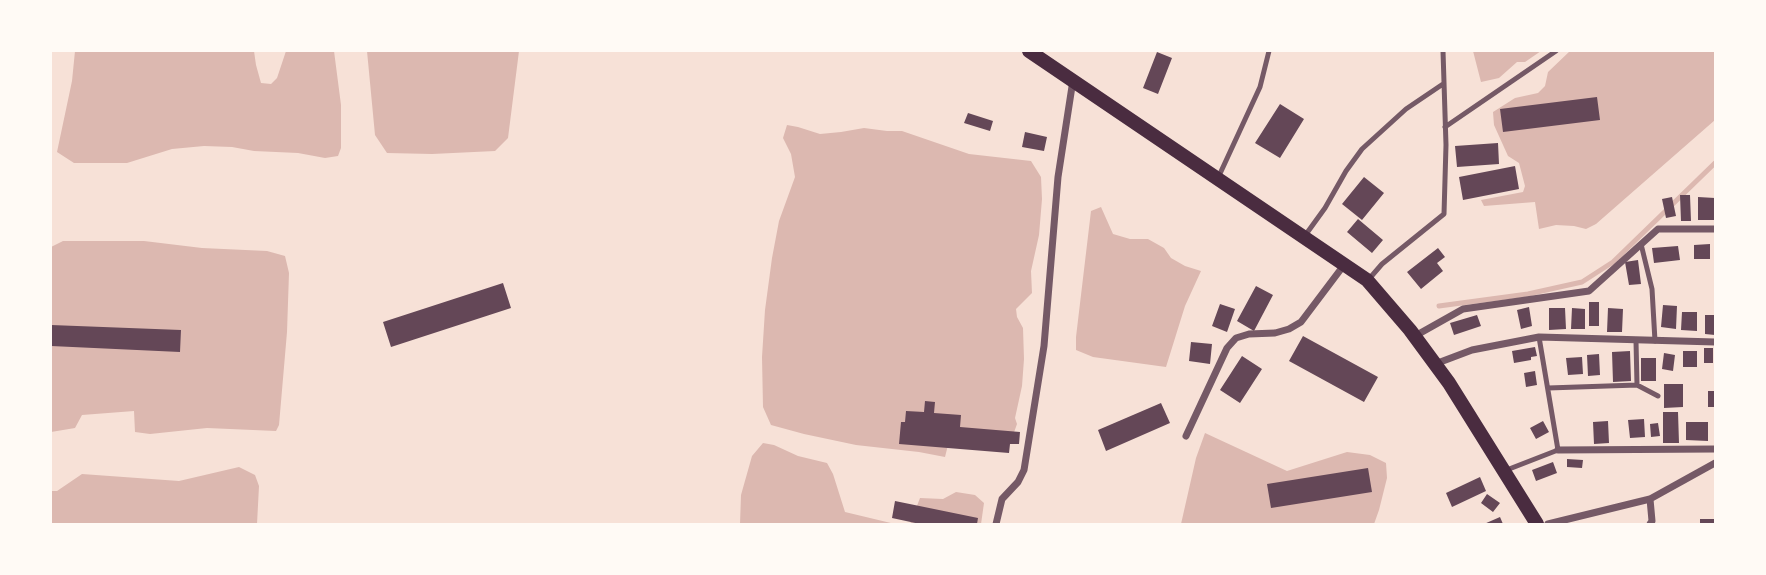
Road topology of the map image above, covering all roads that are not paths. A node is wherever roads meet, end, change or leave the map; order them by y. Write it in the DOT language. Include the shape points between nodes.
graph roads {
  1 [pos="1030,51"];
  2 [pos="1269,51"];
  3 [pos="1443,51"];
  4 [pos="1556,51"];
  5 [pos="1073,80"];
  6 [pos="1444,83"];
  7 [pos="1445,127"];
  8 [pos="1218,178"];
  9 [pos="1715,229"];
  10 [pos="1304,237"];
  11 [pos="1641,244"];
  12 [pos="1344,264"];
  13 [pos="1367,280"];
  14 [pos="1415,336"];
  15 [pos="1539,337"];
  16 [pos="1636,341"];
  17 [pos="1655,341"];
  18 [pos="1715,342"];
  19 [pos="1435,364"];
  20 [pos="1637,385"];
  21 [pos="1548,388"];
  22 [pos="1658,396"];
  23 [pos="1186,436"];
  24 [pos="1715,449"];
  25 [pos="1558,450"];
  26 [pos="1715,463"];
  27 [pos="1504,471"];
  28 [pos="1650,499"];
  29 [pos="996,524"];
  30 [pos="1537,524"];
  31 [pos="1548,524"];
  32 [pos="1650,524"];
  1 -- 5 [label="main road"];
  2 -- 8 [label="lane" via="1260,87"];
  3 -- 6 [label="lane"];
  4 -- 7 [label="lane"];
  5 -- 8 [label="main road"];
  5 -- 29 [label="street" via="1058,177 1044,346 1024,470 1002,499"];
  6 -- 7 [label="lane"];
  6 -- 10 [label="lane" via="1406,109 1362,149"];
  7 -- 13 [label="lane" via="1444,214"];
  8 -- 10 [label="main road"];
  9 -- 11 [label="street" via="1658,229"];
  10 -- 12 [label="main road"];
  11 -- 14 [label="street" via="1589,291 1463,309"];
  11 -- 17 [label="lane" via="1652,289"];
  12 -- 13 [label="main road"];
  12 -- 23 [label="street" via="1301,322 1275,333 1236,338"];
  13 -- 14 [label="main road"];
  14 -- 19 [label="main road"];
  15 -- 16 [label="street"];
  15 -- 19 [label="street"];
  15 -- 21 [label="lane"];
  16 -- 17 [label="street"];
  16 -- 20 [label="lane"];
  17 -- 18 [label="street"];
  19 -- 27 [label="main road"];
  20 -- 21 [label="lane"];
  20 -- 22 [label="lane"];
  21 -- 25 [label="lane"];
  24 -- 25 [label="street"];
  25 -- 27 [label="lane"];
  26 -- 28 [label="street"];
  27 -- 30 [label="main road"];
  28 -- 31 [label="street"];
  28 -- 32 [label="street"];
}
